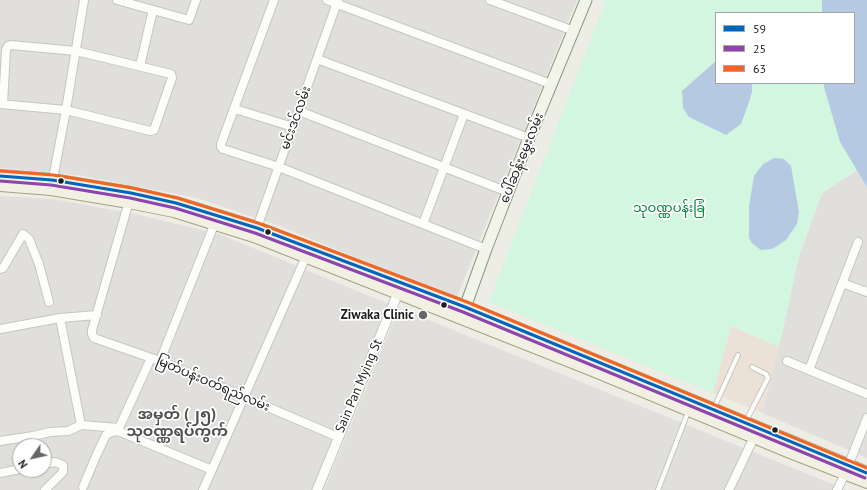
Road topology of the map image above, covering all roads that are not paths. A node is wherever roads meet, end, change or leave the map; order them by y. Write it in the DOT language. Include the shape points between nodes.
graph roads {
  1 [pos="84,0"];
  2 [pos="117,0"];
  3 [pos="196,0"];
  4 [pos="274,0"];
  5 [pos="327,0"];
  6 [pos="490,0"];
  7 [pos="586,0"];
  8 [pos="337,2"];
  9 [pos="153,10"];
  10 [pos="574,31"];
  11 [pos="76,51"];
  12 [pos="317,59"];
  13 [pos="140,66"];
  14 [pos="551,84"];
  15 [pos="1,104"];
  16 [pos="235,109"];
  17 [pos="66,110"];
  18 [pos="299,111"];
  19 [pos="464,114"];
  20 [pos="293,127"];
  21 [pos="529,138"];
  22 [pos="279,167"];
  23 [pos="444,167"];
  24 [pos="0,176"];
  25 [pos="0,184"];
  26 [pos="52,185"];
  27 [pos="508,192"];
  28 [pos="130,198"];
  29 [pos="216,219"];
  30 [pos="423,224"];
  31 [pos="255,232"];
  32 [pos="858,242"];
  33 [pos="486,248"];
  34 [pos="308,252"];
  35 [pos="0,269"];
  36 [pos="842,283"];
  37 [pos="400,288"];
  38 [pos="867,292"];
  39 [pos="49,302"];
  40 [pos="463,313"];
  41 [pos="98,315"];
  42 [pos="60,318"];
  43 [pos="0,329"];
  44 [pos="738,354"];
  45 [pos="152,358"];
  46 [pos="160,361"];
  47 [pos="787,361"];
  48 [pos="752,367"];
  49 [pos="809,370"];
  50 [pos="867,394"];
  51 [pos="244,397"];
  52 [pos="689,410"];
  53 [pos="713,410"];
  54 [pos="867,418"];
  55 [pos="745,423"];
  56 [pos="81,425"];
  57 [pos="119,430"];
  58 [pos="756,433"];
  59 [pos="338,437"];
  60 [pos="0,441"];
  61 [pos="52,463"];
  62 [pos="212,470"];
  63 [pos="847,470"];
  64 [pos="12,471"];
  65 [pos="0,473"];
  66 [pos="867,473"];
  67 [pos="867,482"];
  68 [pos="83,487"];
  69 [pos="45,490"];
  70 [pos="203,490"];
  71 [pos="317,490"];
  72 [pos="658,490"];
  73 [pos="729,490"];
  74 [pos="837,490"];
  1 -- 11 [label="street"];
  2 -- 9 [label="street"];
  3 -- 9 [label="street" via="189,20"];
  4 -- 16 [label="street"];
  5 -- 8 [label="street"];
  6 -- 10 [label="street"];
  7 -- 10 [label="main road, ပေါ်ဆန်းမွှေးလမ်း"];
  8 -- 12 [label="street, မင်းဒင်လမ်း"];
  8 -- 14 [label="street"];
  9 -- 13 [label="street"];
  10 -- 14 [label="main road, ပေါ်ဆန်းမွှေးလမ်း"];
  11 -- 13 [label="street"];
  11 -- 15 [label="street" via="8,46"];
  11 -- 17 [label="street"];
  12 -- 18 [label="street, မင်းဒင်လမ်း"];
  12 -- 19 [label="street"];
  13 -- 17 [label="street" via="170,74 172,78 154,130"];
  14 -- 21 [label="main road, ပေါ်ဆန်းမွှေးလမ်း"];
  15 -- 17 [label="street"];
  16 -- 20 [label="street"];
  16 -- 22 [label="street" via="221,147"];
  17 -- 26 [label="street"];
  18 -- 20 [label="street, မင်းဒင်လမ်း"];
  18 -- 23 [label="street"];
  19 -- 21 [label="street"];
  19 -- 23 [label="street"];
  20 -- 22 [label="street, မင်းဒင်လမ်း"];
  21 -- 27 [label="main road, ပေါ်ဆန်းမွှေးလမ်း"];
  22 -- 30 [label="street"];
  22 -- 31 [label="street, မင်းဒင်လမ်း"];
  23 -- 27 [label="street"];
  23 -- 30 [label="street"];
  24 -- 26 [label="main road"];
  25 -- 26 [label="main road"];
  26 -- 28 [label="main road"];
  27 -- 33 [label="main road, ပေါ်ဆန်းမွှေးလမ်း"];
  28 -- 29 [label="main road" via="174,212"];
  28 -- 41 [label="street"];
  29 -- 31 [label="main road"];
  29 -- 46 [label="street"];
  30 -- 33 [label="street"];
  31 -- 34 [label="main road"];
  32 -- 36 [label="street"];
  33 -- 40 [label="main road, ပေါ်ဆန်းမွှေးလမ်း"];
  34 -- 37 [label="main road"];
  34 -- 51 [label="street"];
  35 -- 39 [label="street" via="23,234 29,239 39,264"];
  36 -- 38 [label="street"];
  36 -- 49 [label="street"];
  37 -- 40 [label="main road"];
  37 -- 59 [label="street, Sain Pan Mying St"];
  40 -- 52 [label="main road"];
  40 -- 53 [label="main road"];
  41 -- 42 [label="street"];
  41 -- 45 [label="street, မြတ်ပန်းဝတ်ရည်လမ်း" via="92,330 94,338"];
  42 -- 43 [label="street"];
  42 -- 56 [label="street"];
  44 -- 53 [label="lane"];
  45 -- 46 [label="street, မြတ်ပန်းဝတ်ရည်လမ်း"];
  45 -- 57 [label="street"];
  46 -- 51 [label="street, မြတ်ပန်းဝတ်ရည်လမ်း"];
  47 -- 49 [label="street"];
  48 -- 55 [label="lane" via="766,374 768,378"];
  49 -- 50 [label="street"];
  51 -- 59 [label="street, မြတ်ပန်းဝတ်ရည်လမ်း"];
  51 -- 62 [label="street"];
  52 -- 58 [label="main road"];
  52 -- 72 [label="lane"];
  53 -- 55 [label="main road"];
  54 -- 63 [label="street"];
  55 -- 58 [label="main road"];
  56 -- 57 [label="street"];
  56 -- 60 [label="street" via="68,431"];
  57 -- 62 [label="street"];
  57 -- 68 [label="street" via="106,435"];
  58 -- 63 [label="main road"];
  58 -- 73 [label="street"];
  59 -- 71 [label="street, Sain Pan Mying St"];
  61 -- 69 [label="street" via="63,465 63,472"];
  62 -- 70 [label="street"];
  63 -- 66 [label="main road"];
  63 -- 67 [label="main road"];
  63 -- 74 [label="street"];
  64 -- 65 [label="street"];
}
